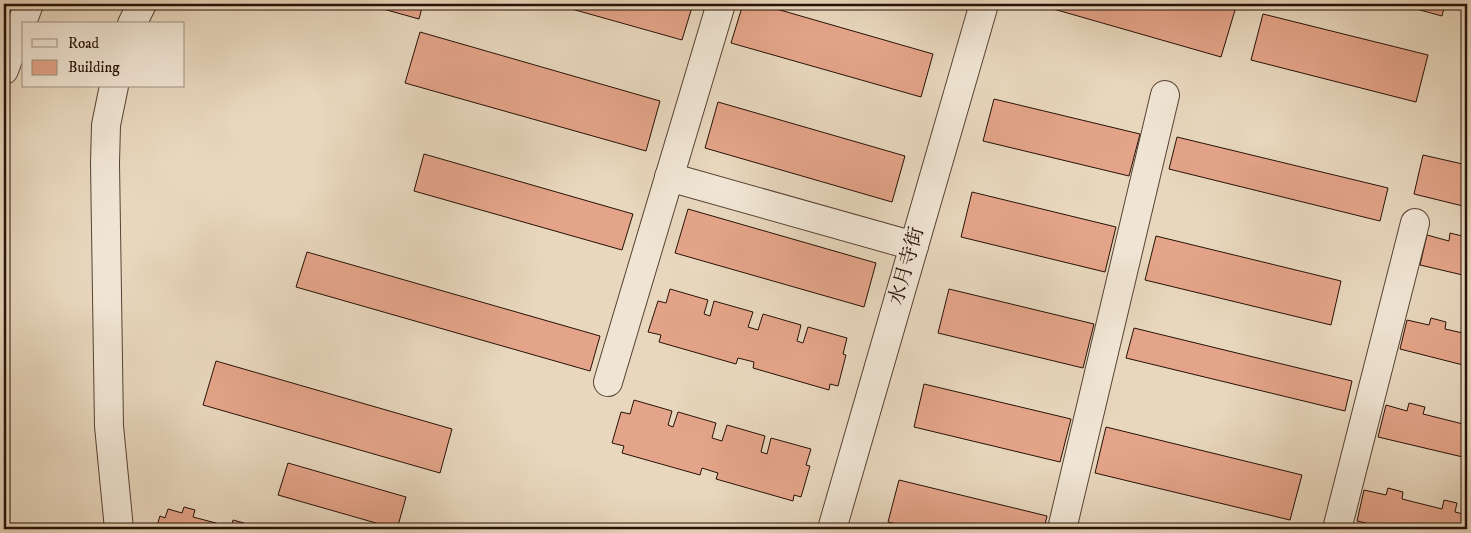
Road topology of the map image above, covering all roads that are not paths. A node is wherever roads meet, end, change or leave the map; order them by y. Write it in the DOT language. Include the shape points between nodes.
graph roads {
  1 [pos="29,4"];
  2 [pos="142,4"];
  3 [pos="722,4"];
  4 [pos="984,4"];
  5 [pos="22,22"];
  6 [pos="22,22"];
  7 [pos="133,22"];
  8 [pos="4,70"];
  9 [pos="114,88"];
  10 [pos="1165,95"];
  11 [pos="670,177"];
  12 [pos="1415,223"];
  13 [pos="914,246"];
  14 [pos="608,382"];
  15 [pos="119,529"];
  16 [pos="833,529"];
  17 [pos="1062,529"];
  18 [pos="1337,529"];
  1 -- 5 [label="street"];
  2 -- 7 [label="street"];
  3 -- 11 [label="street"];
  4 -- 13 [label="street, 水月寺街"];
  6 -- 8 [label="street"];
  9 -- 15 [label="street" via="106,125 105,164 108,426"];
  10 -- 17 [label="street"];
  11 -- 13 [label="street"];
  11 -- 14 [label="street"];
  12 -- 18 [label="street"];
  13 -- 16 [label="street, 水月寺街"];
}
